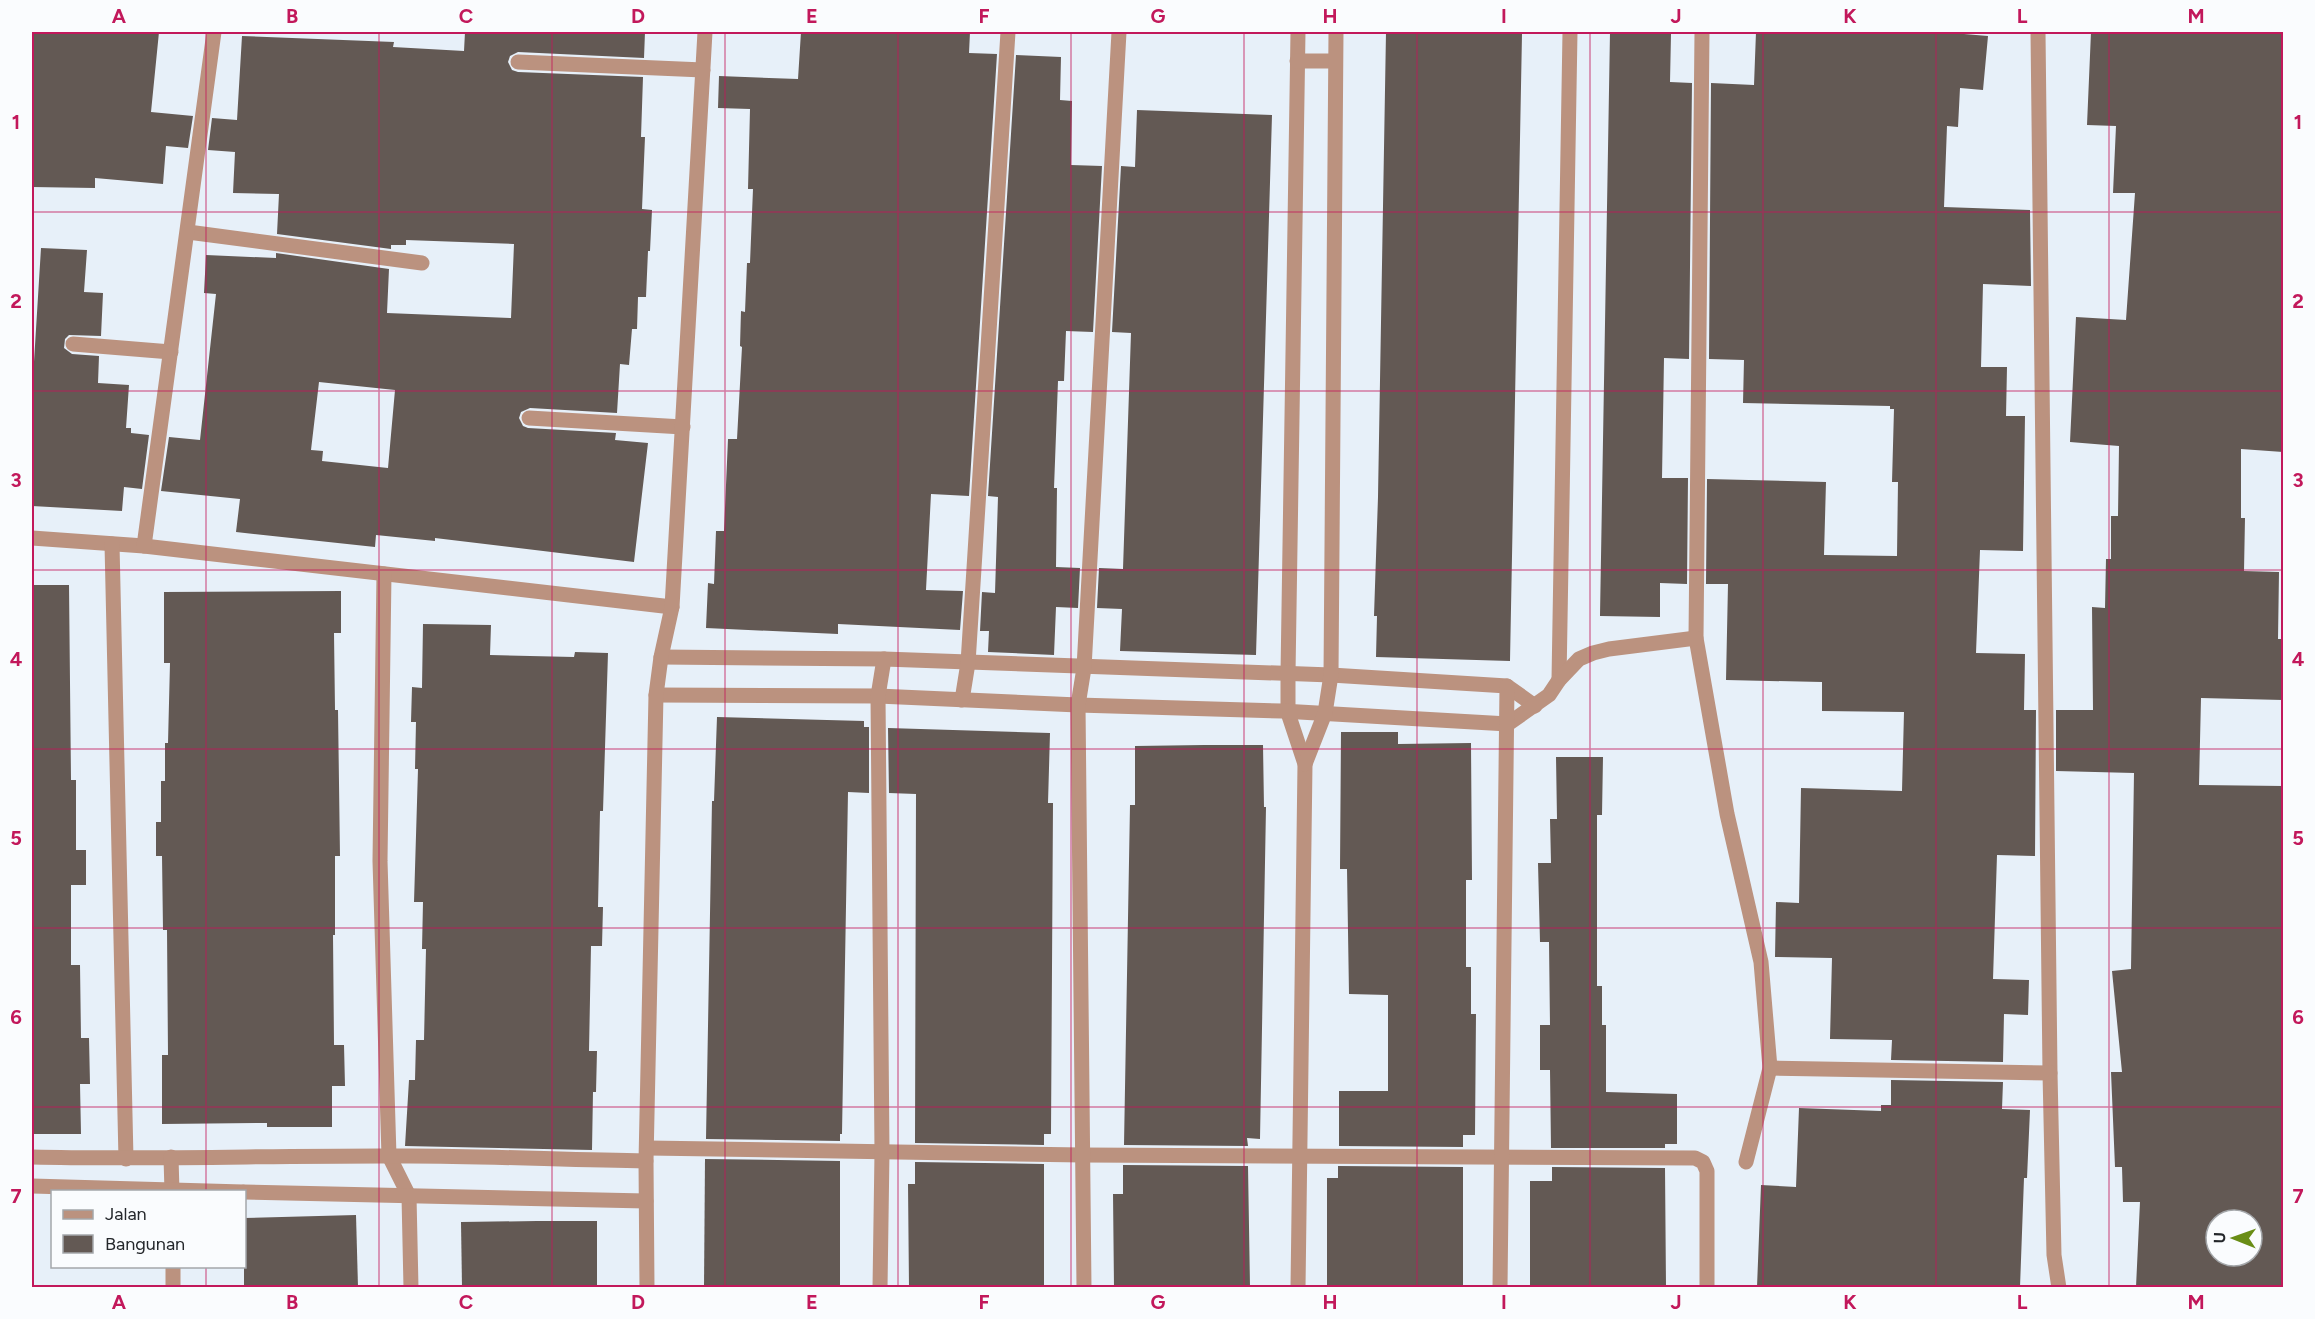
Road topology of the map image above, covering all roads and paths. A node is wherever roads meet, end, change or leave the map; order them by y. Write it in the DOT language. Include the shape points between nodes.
graph roads {
  1 [pos="214,32"];
  2 [pos="705,32"];
  3 [pos="1008,32"];
  4 [pos="1119,32"];
  5 [pos="1298,32"];
  6 [pos="1336,32"];
  7 [pos="1570,32"];
  8 [pos="1702,32"];
  9 [pos="2038,32"];
  10 [pos="1297,61"];
  11 [pos="1335,61"];
  12 [pos="518,62"];
  13 [pos="703,70"];
  14 [pos="188,232"];
  15 [pos="422,263"];
  16 [pos="73,344"];
  17 [pos="171,352"];
  18 [pos="529,418"];
  19 [pos="683,427"];
  20 [pos="32,538"];
  21 [pos="112,544"];
  22 [pos="144,546"];
  23 [pos="384,574"];
  24 [pos="672,607"];
  25 [pos="1696,638"];
  26 [pos="661,657"];
  27 [pos="884,658"];
  28 [pos="968,663"];
  29 [pos="1084,668"];
  30 [pos="1288,674"];
  31 [pos="1331,675"];
  32 [pos="1559,680"];
  33 [pos="1507,686"];
  34 [pos="656,694"];
  35 [pos="878,696"];
  36 [pos="962,700"];
  37 [pos="1078,705"];
  38 [pos="1535,706"];
  39 [pos="1288,712"];
  40 [pos="1325,713"];
  41 [pos="1508,724"];
  42 [pos="1305,764"];
  43 [pos="1770,1068"];
  44 [pos="2050,1073"];
  45 [pos="882,1152"];
  46 [pos="647,1154"];
  47 [pos="1083,1155"];
  48 [pos="1300,1155"];
  49 [pos="389,1156"];
  50 [pos="32,1157"];
  51 [pos="171,1157"];
  52 [pos="1502,1158"];
  53 [pos="126,1159"];
  54 [pos="1746,1162"];
  55 [pos="32,1186"];
  56 [pos="144,1190"];
  57 [pos="172,1190"];
  58 [pos="246,1192"];
  59 [pos="409,1196"];
  60 [pos="646,1201"];
  61 [pos="173,1268"];
  62 [pos="173,1287"];
  63 [pos="411,1287"];
  64 [pos="646,1287"];
  65 [pos="880,1287"];
  66 [pos="1084,1287"];
  67 [pos="1298,1287"];
  68 [pos="1500,1287"];
  69 [pos="1707,1287"];
  70 [pos="2059,1287"];
  1 -- 14 [label="street"];
  2 -- 13 [label="street"];
  3 -- 28 [label="street"];
  4 -- 29 [label="street"];
  5 -- 10 [label="street"];
  6 -- 11 [label="street"];
  7 -- 32 [label="street"];
  8 -- 25 [label="street"];
  9 -- 44 [label="street"];
  10 -- 11 [label="street"];
  10 -- 30 [label="street"];
  11 -- 31 [label="street"];
  12 -- 13 [label="street"];
  13 -- 19 [label="street"];
  14 -- 15 [label="street"];
  14 -- 17 [label="street"];
  16 -- 17 [label="street"];
  17 -- 22 [label="street"];
  18 -- 19 [label="street"];
  19 -- 24 [label="street"];
  20 -- 21 [label="street"];
  21 -- 22 [label="street"];
  21 -- 53 [label="street"];
  22 -- 23 [label="street"];
  23 -- 24 [label="street"];
  23 -- 49 [label="street" via="380,861"];
  24 -- 26 [label="street"];
  25 -- 32 [label="street" via="1593,653 1579,660"];
  25 -- 43 [label="street" via="1727,814 1761,962"];
  26 -- 27 [label="street"];
  26 -- 34 [label="street"];
  27 -- 28 [label="street"];
  27 -- 35 [label="street"];
  28 -- 29 [label="street"];
  28 -- 36 [label="street"];
  29 -- 30 [label="street"];
  29 -- 37 [label="street"];
  30 -- 31 [label="street"];
  30 -- 39 [label="street"];
  31 -- 33 [label="street"];
  31 -- 40 [label="street"];
  32 -- 38 [label="street"];
  33 -- 38 [label="street"];
  33 -- 41 [label="street"];
  34 -- 35 [label="street"];
  34 -- 46 [label="street"];
  35 -- 36 [label="street"];
  35 -- 45 [label="street"];
  36 -- 37 [label="street"];
  37 -- 39 [label="street"];
  37 -- 47 [label="street"];
  38 -- 41 [label="street"];
  39 -- 40 [label="street"];
  39 -- 42 [label="street"];
  40 -- 41 [label="street"];
  40 -- 42 [label="street"];
  41 -- 52 [label="street"];
  42 -- 48 [label="street"];
  43 -- 44 [label="street"];
  43 -- 54 [label="street"];
  44 -- 70 [label="street" via="2054,1255"];
  45 -- 46 [label="street"];
  45 -- 47 [label="street"];
  45 -- 65 [label="street"];
  46 -- 49 [label="street"];
  46 -- 60 [label="street"];
  47 -- 48 [label="street"];
  47 -- 66 [label="street"];
  48 -- 52 [label="street"];
  48 -- 67 [label="street"];
  49 -- 51 [label="street"];
  49 -- 59 [label="street"];
  50 -- 53 [label="street"];
  51 -- 53 [label="street"];
  51 -- 57 [label="street"];
  52 -- 68 [label="street"];
  52 -- 69 [label="street" via="1695,1158 1703,1162 1707,1171"];
  55 -- 56 [label="street"];
  58 -- 59 [label="street"];
  59 -- 60 [label="street"];
  59 -- 63 [label="street"];
  60 -- 64 [label="street"];
  61 -- 62 [label="street"];
}
